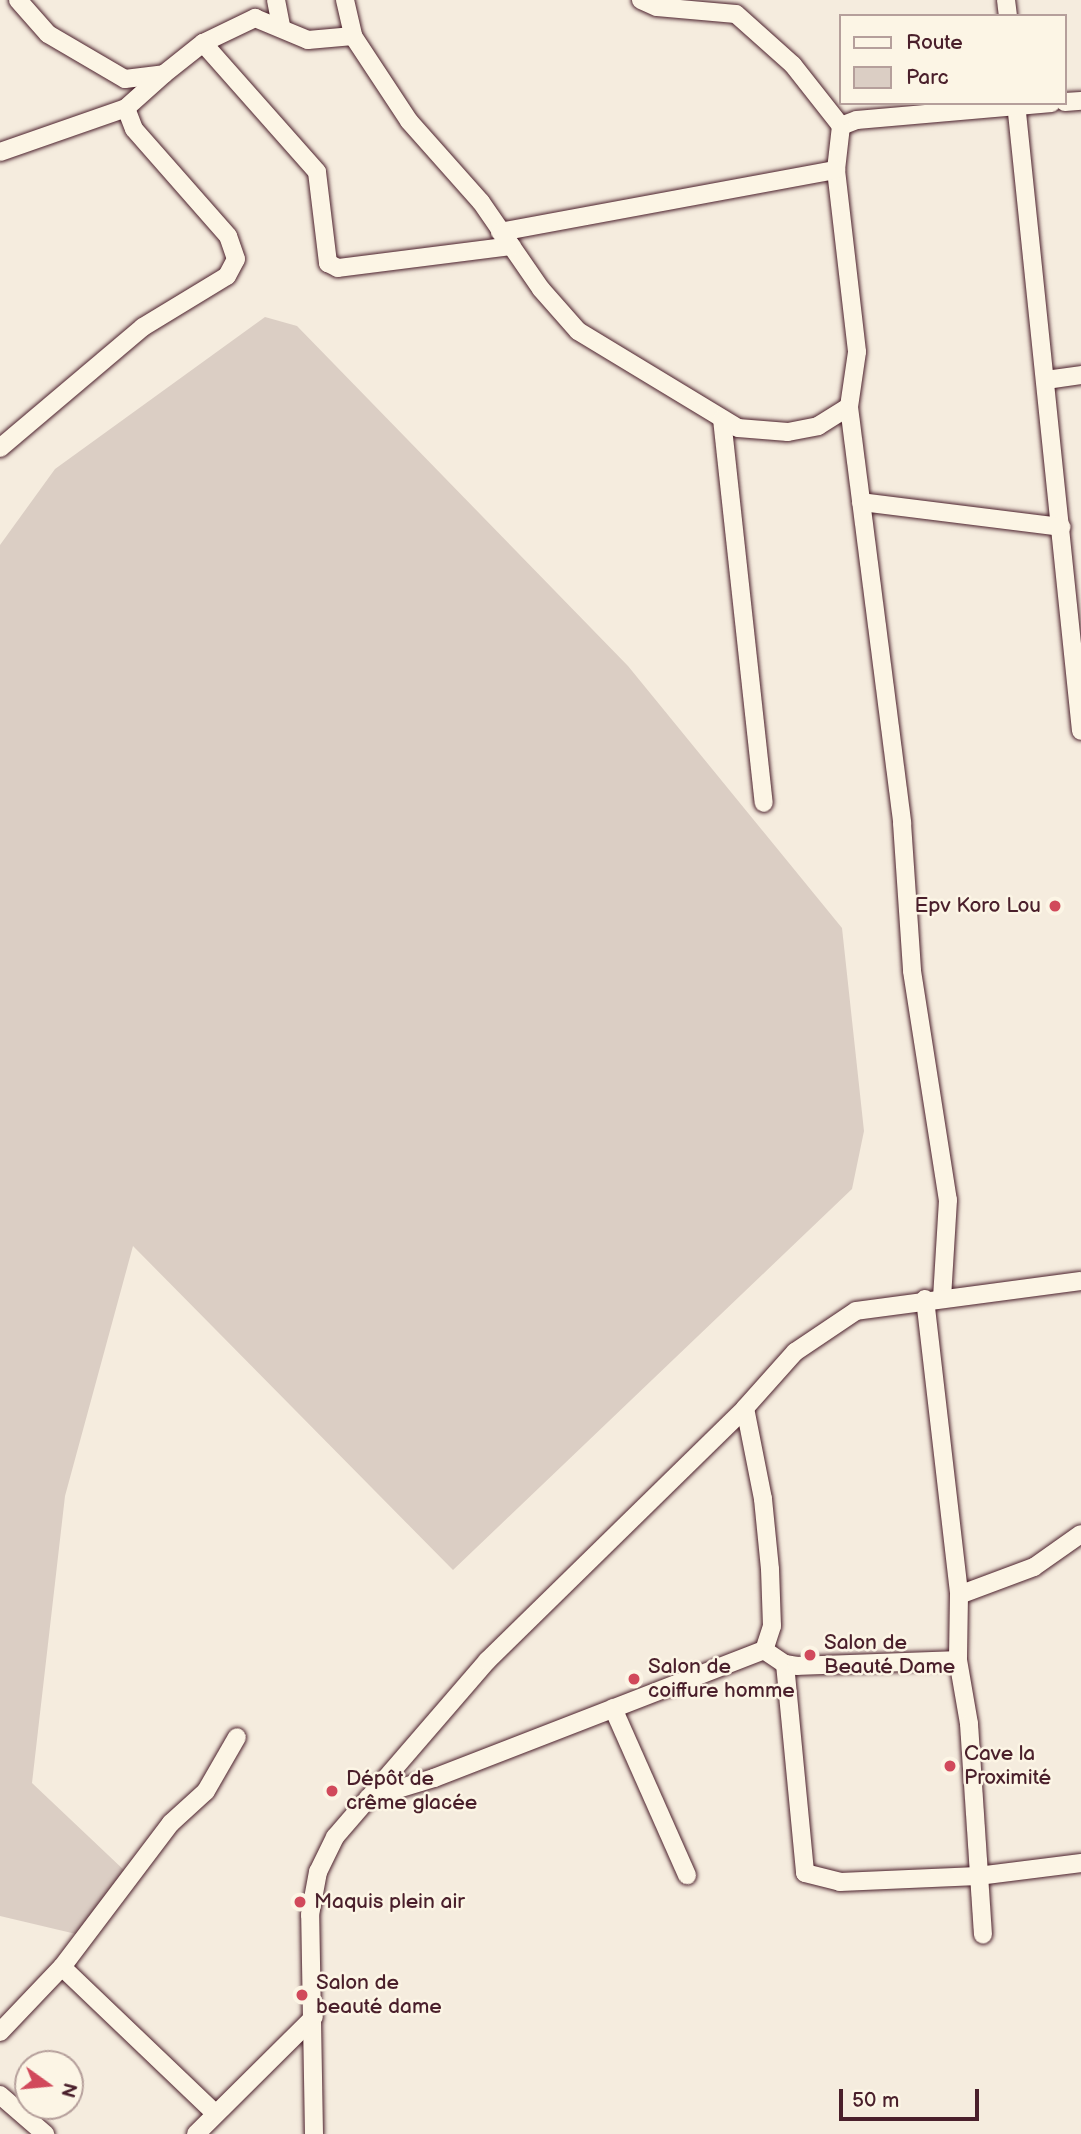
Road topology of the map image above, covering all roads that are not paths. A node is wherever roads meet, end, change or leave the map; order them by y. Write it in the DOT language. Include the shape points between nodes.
graph roads {
  1 [pos="18,0"];
  2 [pos="276,0"];
  3 [pos="345,0"];
  4 [pos="641,0"];
  5 [pos="281,26"];
  6 [pos="353,36"];
  7 [pos="203,43"];
  8 [pos="164,74"];
  9 [pos="1016,105"];
  10 [pos="126,108"];
  11 [pos="841,127"];
  12 [pos="0,152"];
  13 [pos="836,170"];
  14 [pos="500,232"];
  15 [pos="512,246"];
  16 [pos="1081,375"];
  17 [pos="1046,380"];
  18 [pos="849,407"];
  19 [pos="722,419"];
  20 [pos="0,448"];
  21 [pos="861,502"];
  22 [pos="1061,527"];
  23 [pos="1081,730"];
  24 [pos="764,803"];
  25 [pos="1081,1280"];
  26 [pos="933,1298"];
  27 [pos="745,1408"];
  28 [pos="1081,1534"];
  29 [pos="959,1595"];
  30 [pos="764,1650"];
  31 [pos="958,1660"];
  32 [pos="785,1664"];
  33 [pos="613,1708"];
  34 [pos="237,1737"];
  35 [pos="368,1798"];
  36 [pos="1081,1863"];
  37 [pos="687,1875"];
  38 [pos="978,1876"];
  39 [pos="984,1935"];
  40 [pos="62,1968"];
  41 [pos="314,2017"];
  42 [pos="0,2032"];
  43 [pos="0,2095"];
  44 [pos="215,2113"];
  45 [pos="45,2134"];
  46 [pos="196,2134"];
  47 [pos="314,2134"];
  1 -- 8 [label="street" via="48,34 125,79"];
  2 -- 5 [label="street"];
  3 -- 6 [label="street"];
  4 -- 11 [label="street" via="657,7 736,13 793,65"];
  5 -- 6 [label="street" via="308,40"];
  5 -- 7 [label="street" via="255,18"];
  6 -- 14 [label="street" via="409,121 481,202"];
  7 -- 8 [label="street"];
  7 -- 15 [label="street" via="317,172 328,263 338,268"];
  8 -- 10 [label="street"];
  9 -- 11 [label="street" via="857,120"];
  9 -- 17 [label="street"];
  10 -- 12 [label="street"];
  10 -- 20 [label="street" via="134,129 228,236 236,258 227,276 143,327"];
  11 -- 13 [label="street"];
  13 -- 14 [label="street"];
  13 -- 18 [label="street" via="857,352"];
  14 -- 15 [label="street"];
  15 -- 19 [label="street" via="578,331"];
  16 -- 17 [label="street"];
  17 -- 22 [label="street"];
  18 -- 19 [label="street" via="818,426 788,432 738,428"];
  18 -- 21 [label="street"];
  19 -- 24 [label="street"];
  21 -- 22 [label="street"];
  21 -- 26 [label="street" via="902,823 914,983 948,1200"];
  22 -- 23 [label="street"];
  25 -- 26 [label="street"];
  26 -- 27 [label="street" via="856,1311 795,1352"];
  26 -- 29 [label="street"];
  27 -- 30 [label="street" via="763,1499 770,1569 772,1626"];
  27 -- 35 [label="street" via="487,1661"];
  28 -- 29 [label="street" via="1034,1567"];
  29 -- 31 [label="street"];
  30 -- 32 [label="street"];
  30 -- 33 [label="street"];
  31 -- 32 [label="street"];
  31 -- 38 [label="street" via="969,1724"];
  32 -- 38 [label="street" via="805,1873 840,1882"];
  33 -- 35 [label="street" via="434,1778"];
  33 -- 37 [label="street"];
  34 -- 40 [label="street" via="219,1775 171,1823"];
  35 -- 41 [label="street" via="335,1837 318,1872 310,1915"];
  36 -- 38 [label="street"];
  38 -- 39 [label="street"];
  40 -- 42 [label="street"];
  40 -- 44 [label="street"];
  41 -- 44 [label="street"];
  41 -- 47 [label="street"];
  43 -- 45 [label="street"];
  44 -- 46 [label="street"];
}
